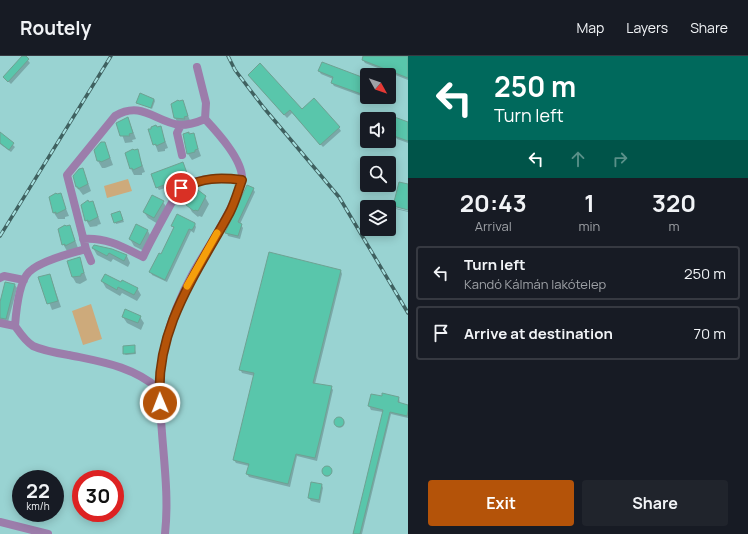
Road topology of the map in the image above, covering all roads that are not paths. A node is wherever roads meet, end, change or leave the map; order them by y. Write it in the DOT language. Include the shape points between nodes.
graph roads {
  1 [pos="197,67"];
  2 [pos="205,119"];
  3 [pos="181,125"];
  4 [pos="182,155"];
  5 [pos="242,180"];
  6 [pos="83,239"];
  7 [pos="86,249"];
  8 [pos="91,261"];
  9 [pos="0,278"];
  10 [pos="24,280"];
  11 [pos="0,323"];
  12 [pos="15,326"];
  13 [pos="159,389"];
  14 [pos="0,522"];
  15 [pos="48,534"];
  16 [pos="165,534"];
  1 -- 2 [label="street" via="206,103"];
  2 -- 3 [label="street"];
  2 -- 5 [label="street" via="227,146 241,170"];
  3 -- 4 [label="street" via="177,133"];
  3 -- 6 [label="street" via="133,109 122,111 115,116 67,175"];
  5 -- 6 [label="street" via="200,180 181,188 143,256 112,242 96,238"];
  5 -- 13 [label="street" via="231,210 193,273 174,312 165,344"];
  6 -- 7 [label="street"];
  7 -- 8 [label="street"];
  7 -- 10 [label="street" via="60,256 41,265 29,272"];
  9 -- 10 [label="street" via="4,276"];
  10 -- 12 [label="street" via="17,304"];
  11 -- 12 [label="street"];
  12 -- 13 [label="street" via="32,345 55,353 130,370 146,378"];
  13 -- 16 [label="street" via="164,459"];
  14 -- 15 [label="street"];
}
